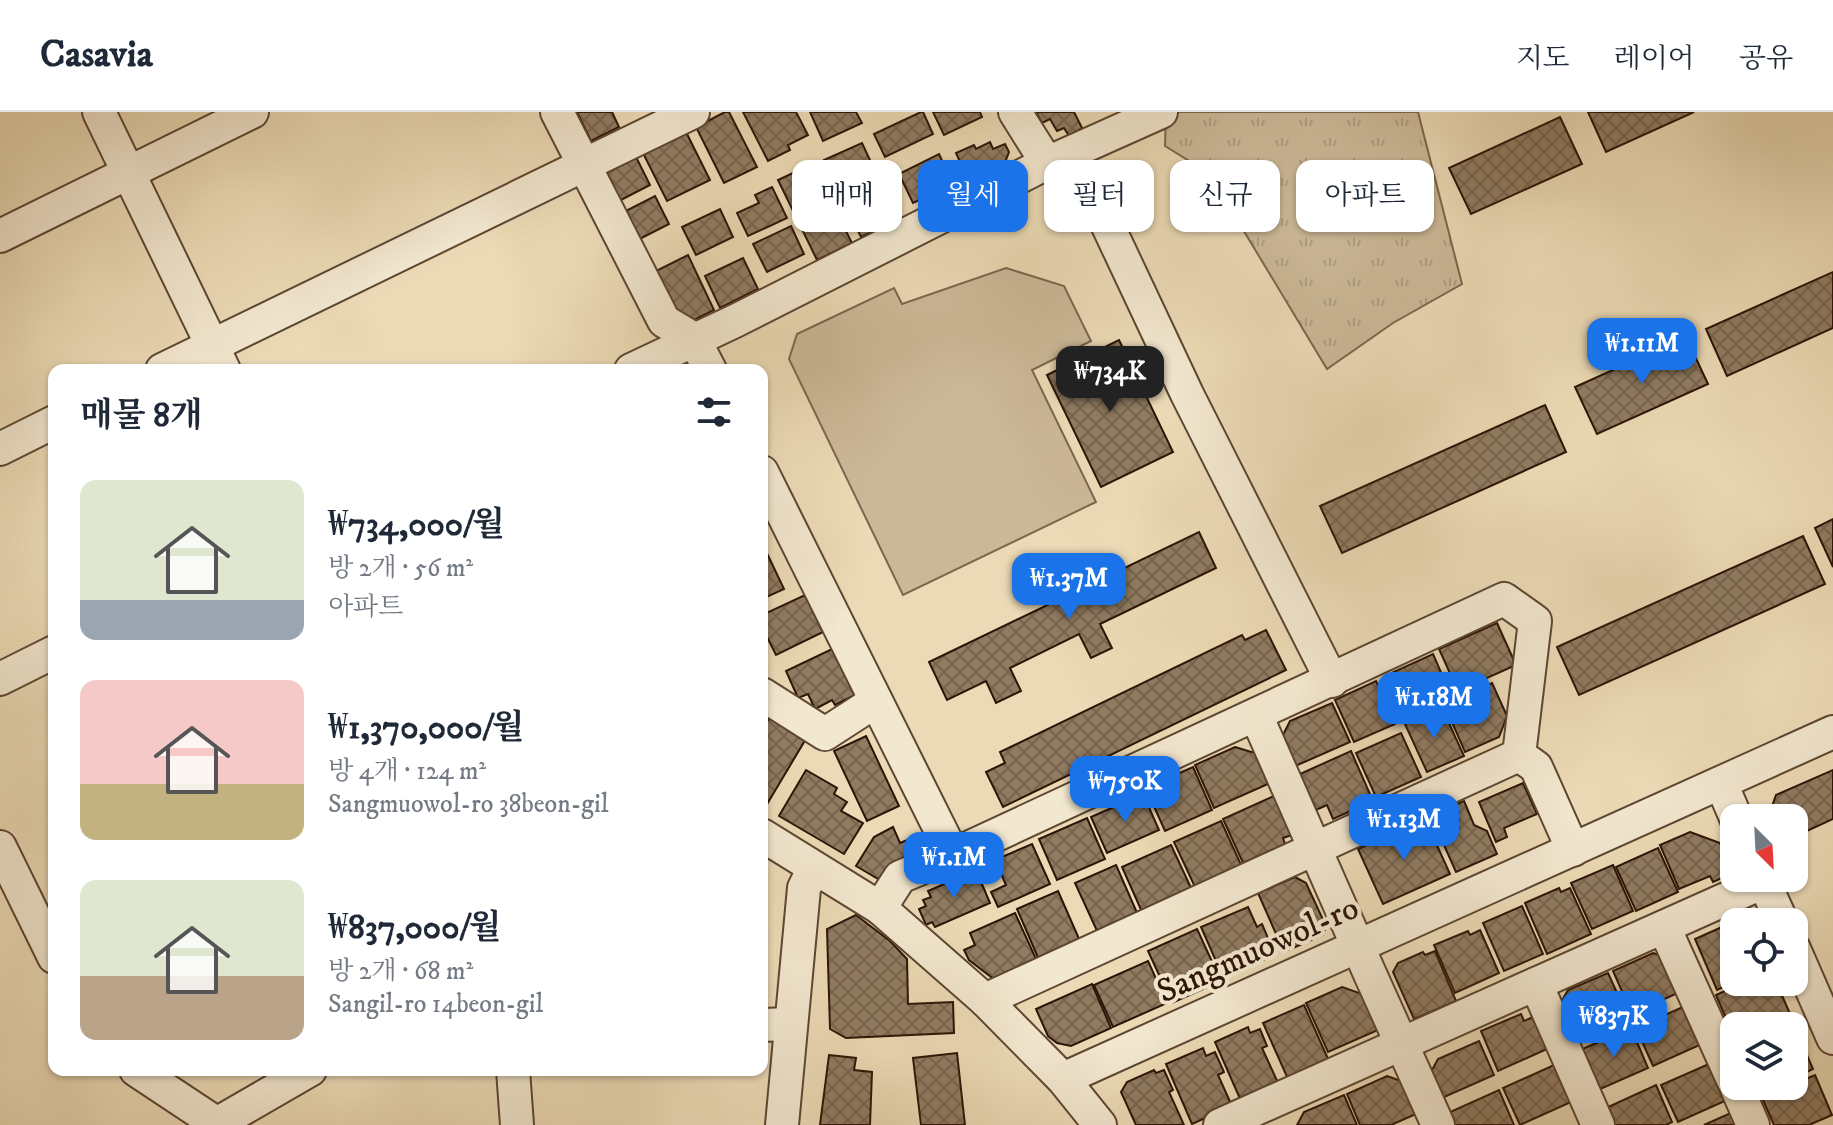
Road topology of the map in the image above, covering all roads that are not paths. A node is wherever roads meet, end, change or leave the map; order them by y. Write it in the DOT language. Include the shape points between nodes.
graph roads {
  1 [pos="99,112"];
  2 [pos="252,112"];
  3 [pos="557,112"];
  4 [pos="693,112"];
  5 [pos="1015,112"];
  6 [pos="1161,112"];
  7 [pos="1045,160"];
  8 [pos="1054,160"];
  9 [pos="1044,165"];
  10 [pos="584,166"];
  11 [pos="129,172"];
  12 [pos="1111,232"];
  13 [pos="0,236"];
  14 [pos="694,339"];
  15 [pos="218,358"];
  16 [pos="190,364"];
  17 [pos="643,364"];
  18 [pos="707,364"];
  19 [pos="48,425"];
  20 [pos="0,449"];
  21 [pos="768,484"];
  22 [pos="48,655"];
  23 [pos="0,679"];
  24 [pos="1332,681"];
  25 [pos="768,698"];
  26 [pos="876,701"];
  27 [pos="1256,715"];
  28 [pos="1833,732"];
  29 [pos="1519,755"];
  30 [pos="1721,783"];
  31 [pos="1730,804"];
  32 [pos="768,839"];
  33 [pos="0,847"];
  34 [pos="1315,848"];
  35 [pos="1573,850"];
  36 [pos="953,855"];
  37 [pos="814,868"];
  38 [pos="1738,892"];
  39 [pos="880,908"];
  40 [pos="1664,927"];
  41 [pos="48,937"];
  42 [pos="1358,947"];
  43 [pos="1808,976"];
  44 [pos="1536,984"];
  45 [pos="985,1000"];
  46 [pos="1829,1016"];
  47 [pos="776,1025"];
  48 [pos="1402,1044"];
  49 [pos="1720,1051"];
  50 [pos="145,1076"];
  51 [pos="298,1076"];
  52 [pos="513,1076"];
  53 [pos="1063,1079"];
  54 [pos="1742,1100"];
  55 [pos="1276,1114"];
  56 [pos="218,1124"];
  57 [pos="517,1125"];
  58 [pos="782,1125"];
  59 [pos="1100,1125"];
  60 [pos="1220,1125"];
  61 [pos="1438,1125"];
  62 [pos="1598,1125"];
  63 [pos="1753,1125"];
  1 -- 11 [label="street"];
  2 -- 11 [label="street"];
  3 -- 10 [label="street"];
  4 -- 10 [label="street"];
  5 -- 7 [label="street"];
  6 -- 8 [label="street"];
  9 -- 14 [label="street"];
  10 -- 14 [label="street" via="664,321"];
  10 -- 15 [label="street"];
  11 -- 13 [label="street"];
  11 -- 15 [label="street"];
  12 -- 24 [label="street"];
  14 -- 17 [label="street"];
  14 -- 18 [label="street"];
  15 -- 16 [label="street"];
  19 -- 20 [label="street"];
  21 -- 26 [label="street"];
  22 -- 23 [label="street"];
  24 -- 27 [label="street"];
  24 -- 29 [label="street" via="1504,599 1535,621"];
  25 -- 26 [label="street" via="825,734"];
  26 -- 36 [label="street"];
  27 -- 34 [label="street"];
  27 -- 36 [label="street"];
  28 -- 30 [label="street, Sangmuowol-ro"];
  29 -- 34 [label="street"];
  29 -- 35 [label="street" via="1536,767"];
  30 -- 31 [label="street"];
  30 -- 35 [label="street, Sangmuowol-ro"];
  32 -- 37 [label="street"];
  33 -- 41 [label="street"];
  34 -- 42 [label="street"];
  34 -- 45 [label="street"];
  35 -- 42 [label="street, Sangmuowol-ro"];
  36 -- 39 [label="street" via="900,877"];
  37 -- 39 [label="street"];
  37 -- 47 [label="street" via="804,888"];
  38 -- 40 [label="street"];
  39 -- 45 [label="street"];
  40 -- 44 [label="street"];
  40 -- 49 [label="street"];
  42 -- 48 [label="street"];
  42 -- 53 [label="street, Sangmuowol-ro"];
  43 -- 46 [label="street"];
  44 -- 48 [label="street"];
  44 -- 62 [label="street"];
  45 -- 53 [label="street"];
  47 -- 58 [label="street"];
  48 -- 55 [label="street"];
  48 -- 61 [label="street"];
  50 -- 56 [label="street"];
  51 -- 56 [label="street"];
  52 -- 57 [label="street"];
  53 -- 59 [label="street"];
  54 -- 63 [label="street"];
  55 -- 60 [label="street"];
}
